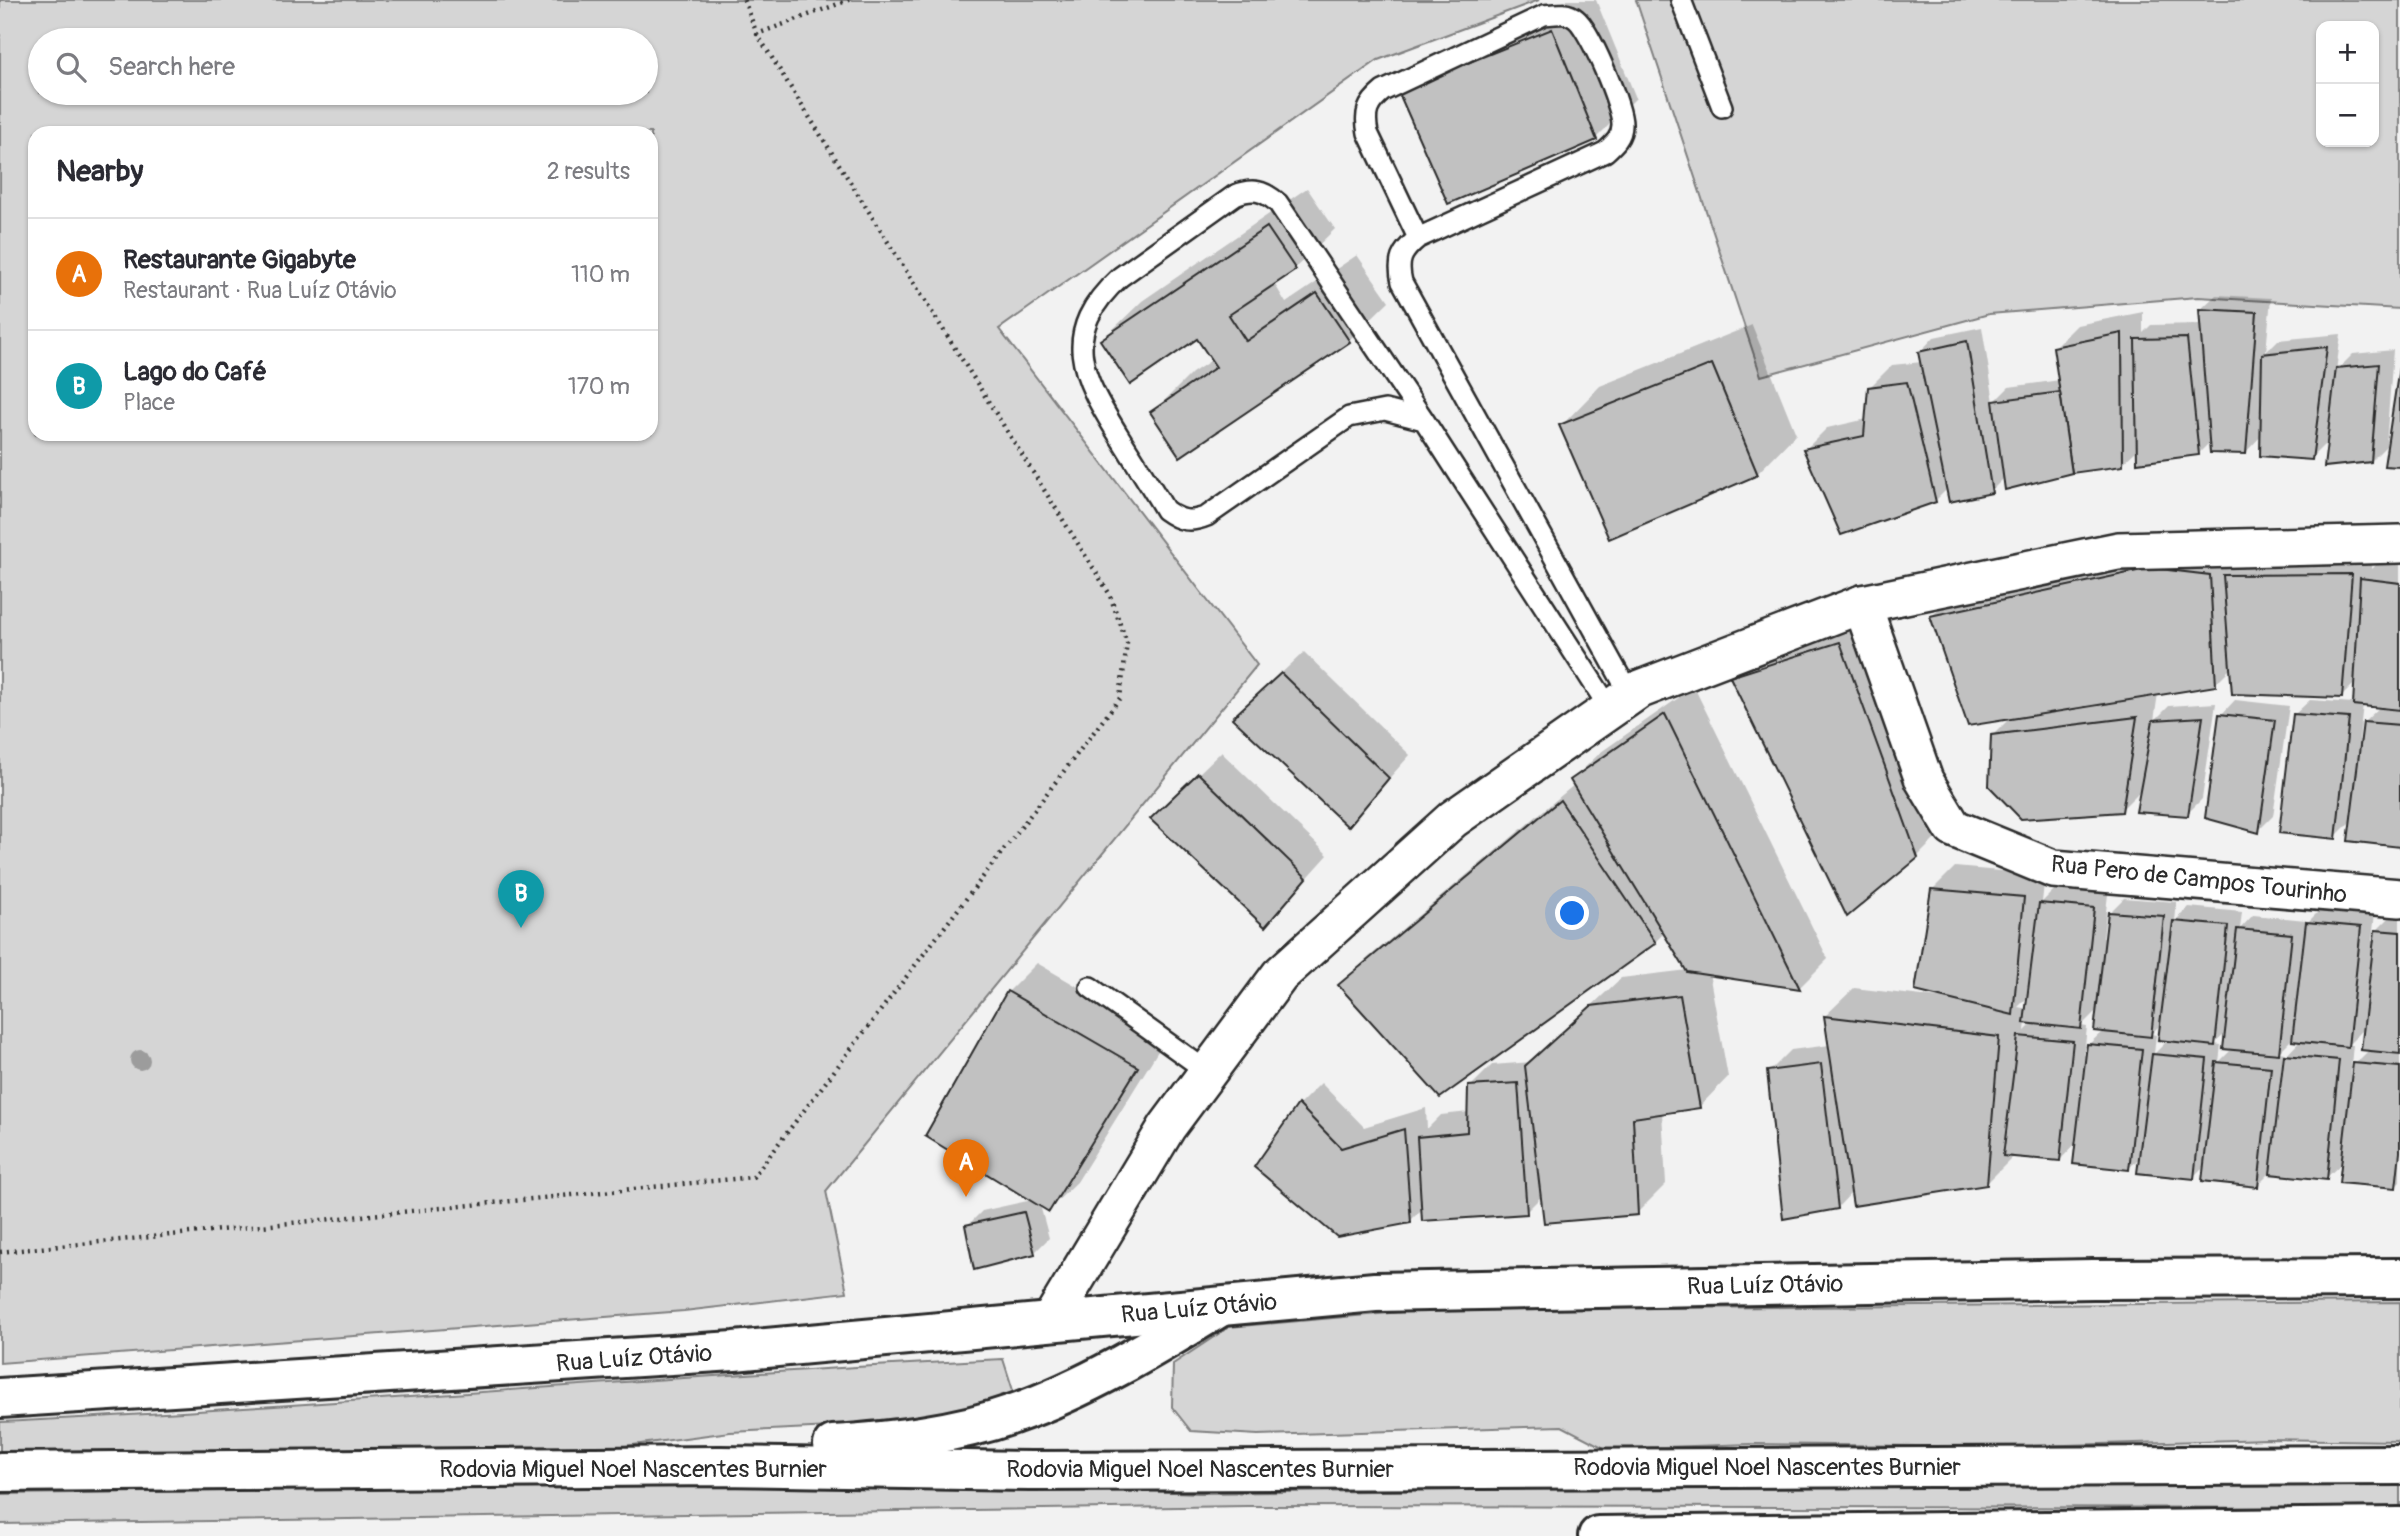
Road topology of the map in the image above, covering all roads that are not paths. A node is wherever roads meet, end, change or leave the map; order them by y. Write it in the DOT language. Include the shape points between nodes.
graph roads {
  1 [pos="1681,0"];
  2 [pos="1722,107"];
  3 [pos="1418,238"];
  4 [pos="1424,420"];
  5 [pos="2400,544"];
  6 [pos="1861,604"];
  7 [pos="1620,702"];
  8 [pos="2400,898"];
  9 [pos="1090,987"];
  10 [pos="1208,1072"];
  11 [pos="2400,1278"];
  12 [pos="1218,1308"];
  13 [pos="1051,1320"];
  14 [pos="0,1398"];
  15 [pos="2400,1465"];
  16 [pos="720,1466"];
  17 [pos="0,1472"];
  18 [pos="2400,1527"];
  19 [pos="1598,1536"];
  1 -- 2 [label="lane"];
  3 -- 3 [label="lane" via="1368,133 1365,117 1370,101 1544,15 1576,18 1620,111 1623,127 1617,142 1605,152"];
  3 -- 7 [label="lane" via="1403,250 1402,282"];
  4 -- 4 [label="lane" via="1278,203 1266,192 1250,190 1235,195 1120,277 1091,311 1084,332 1086,379 1096,399 1165,510 1178,519 1193,522 1207,516 1349,417 1385,410"];
  4 -- 7 [label="lane"];
  5 -- 6 [label="street" via="2118,551"];
  6 -- 7 [label="street"];
  6 -- 8 [label="street, Rua Pero de Campos Tourinho" via="1924,779 1953,828 2053,869"];
  7 -- 10 [label="street" via="1453,819 1280,975"];
  9 -- 10 [label="lane"];
  10 -- 13 [label="street" via="1167,1127"];
  11 -- 12 [label="main road, Rua Luíz Otávio" via="1375,1292"];
  12 -- 13 [label="main road, Rua Luíz Otávio"];
  12 -- 16 [label="main road" via="1094,1378 1012,1415 899,1441 820,1445"];
  13 -- 14 [label="main road, Rua Luíz Otávio" via="734,1351"];
  15 -- 16 [label="main road, Rodovia Miguel Noel Nascentes Burnier" via="1031,1471"];
  16 -- 17 [label="main road, Rodovia Miguel Noel Nascentes Burnier"];
  18 -- 19 [label="main road"];
}
